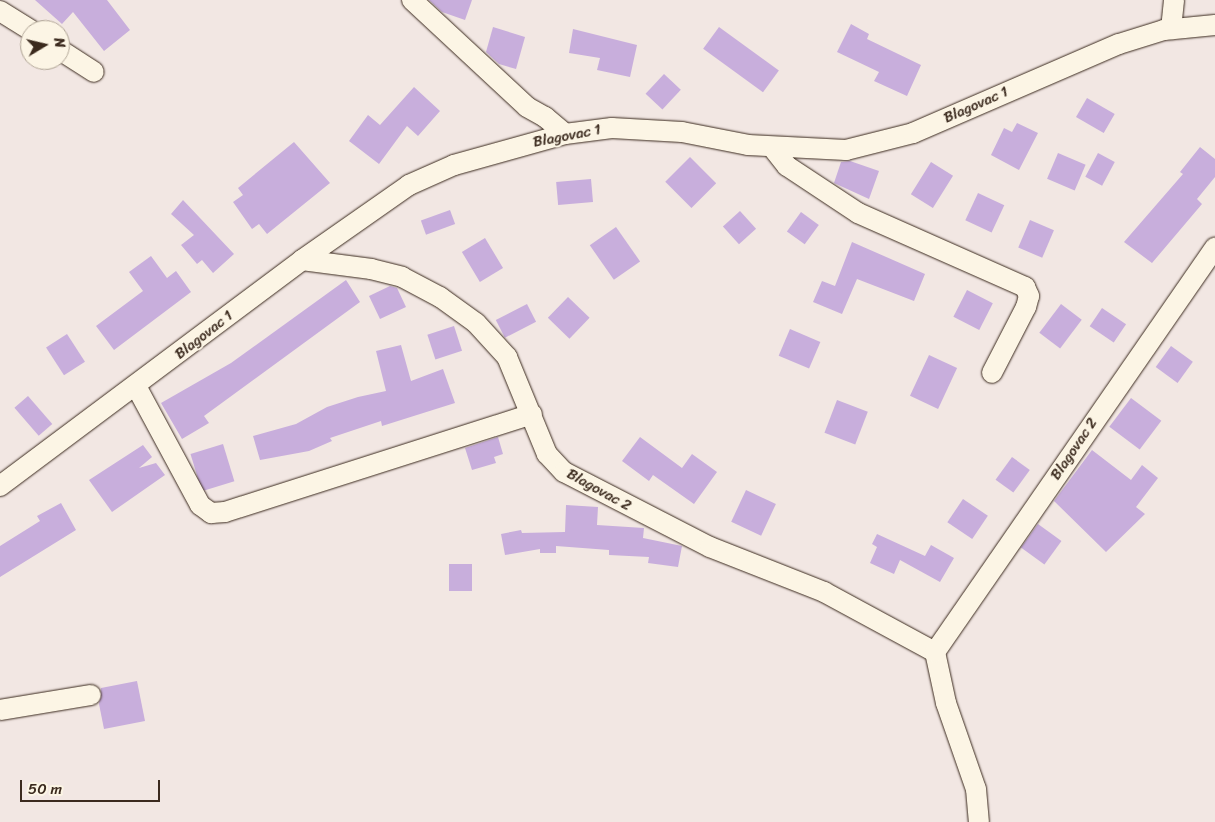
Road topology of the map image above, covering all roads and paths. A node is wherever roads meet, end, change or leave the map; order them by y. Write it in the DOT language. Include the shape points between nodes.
graph roads {
  1 [pos="412,0"];
  2 [pos="1174,0"];
  3 [pos="0,11"];
  4 [pos="20,24"];
  5 [pos="1215,25"];
  6 [pos="1171,29"];
  7 [pos="70,56"];
  8 [pos="94,72"];
  9 [pos="565,134"];
  10 [pos="772,147"];
  11 [pos="1215,248"];
  12 [pos="302,260"];
  13 [pos="992,373"];
  14 [pos="136,386"];
  15 [pos="532,414"];
  16 [pos="0,486"];
  17 [pos="935,652"];
  18 [pos="91,695"];
  19 [pos="0,710"];
  20 [pos="979,822"];
  1 -- 9 [label="street" via="527,107 545,116"];
  2 -- 6 [label="street"];
  3 -- 4 [label="street"];
  5 -- 6 [label="street, Blagovac 1"];
  6 -- 10 [label="street, Blagovac 1" via="1094,54 883,143 846,150"];
  7 -- 8 [label="street"];
  9 -- 10 [label="street, Blagovac 1" via="621,128 682,132"];
  9 -- 12 [label="street, Blagovac 1" via="454,164 409,185"];
  10 -- 13 [label="street" via="787,166 858,213 1025,288 1029,296 1026,307"];
  11 -- 17 [label="street, Blagovac 2"];
  12 -- 14 [label="street, Blagovac 1"];
  12 -- 15 [label="street, Blagovac 2" via="371,269 402,278 440,296 476,322 507,357"];
  14 -- 15 [label="street" via="200,505 211,513 225,512"];
  14 -- 16 [label="street, Blagovac 1"];
  15 -- 17 [label="street, Blagovac 2" via="547,454 564,472 710,546 824,592"];
  17 -- 20 [label="street" via="946,703 976,789"];
  18 -- 19 [label="street"];
}
